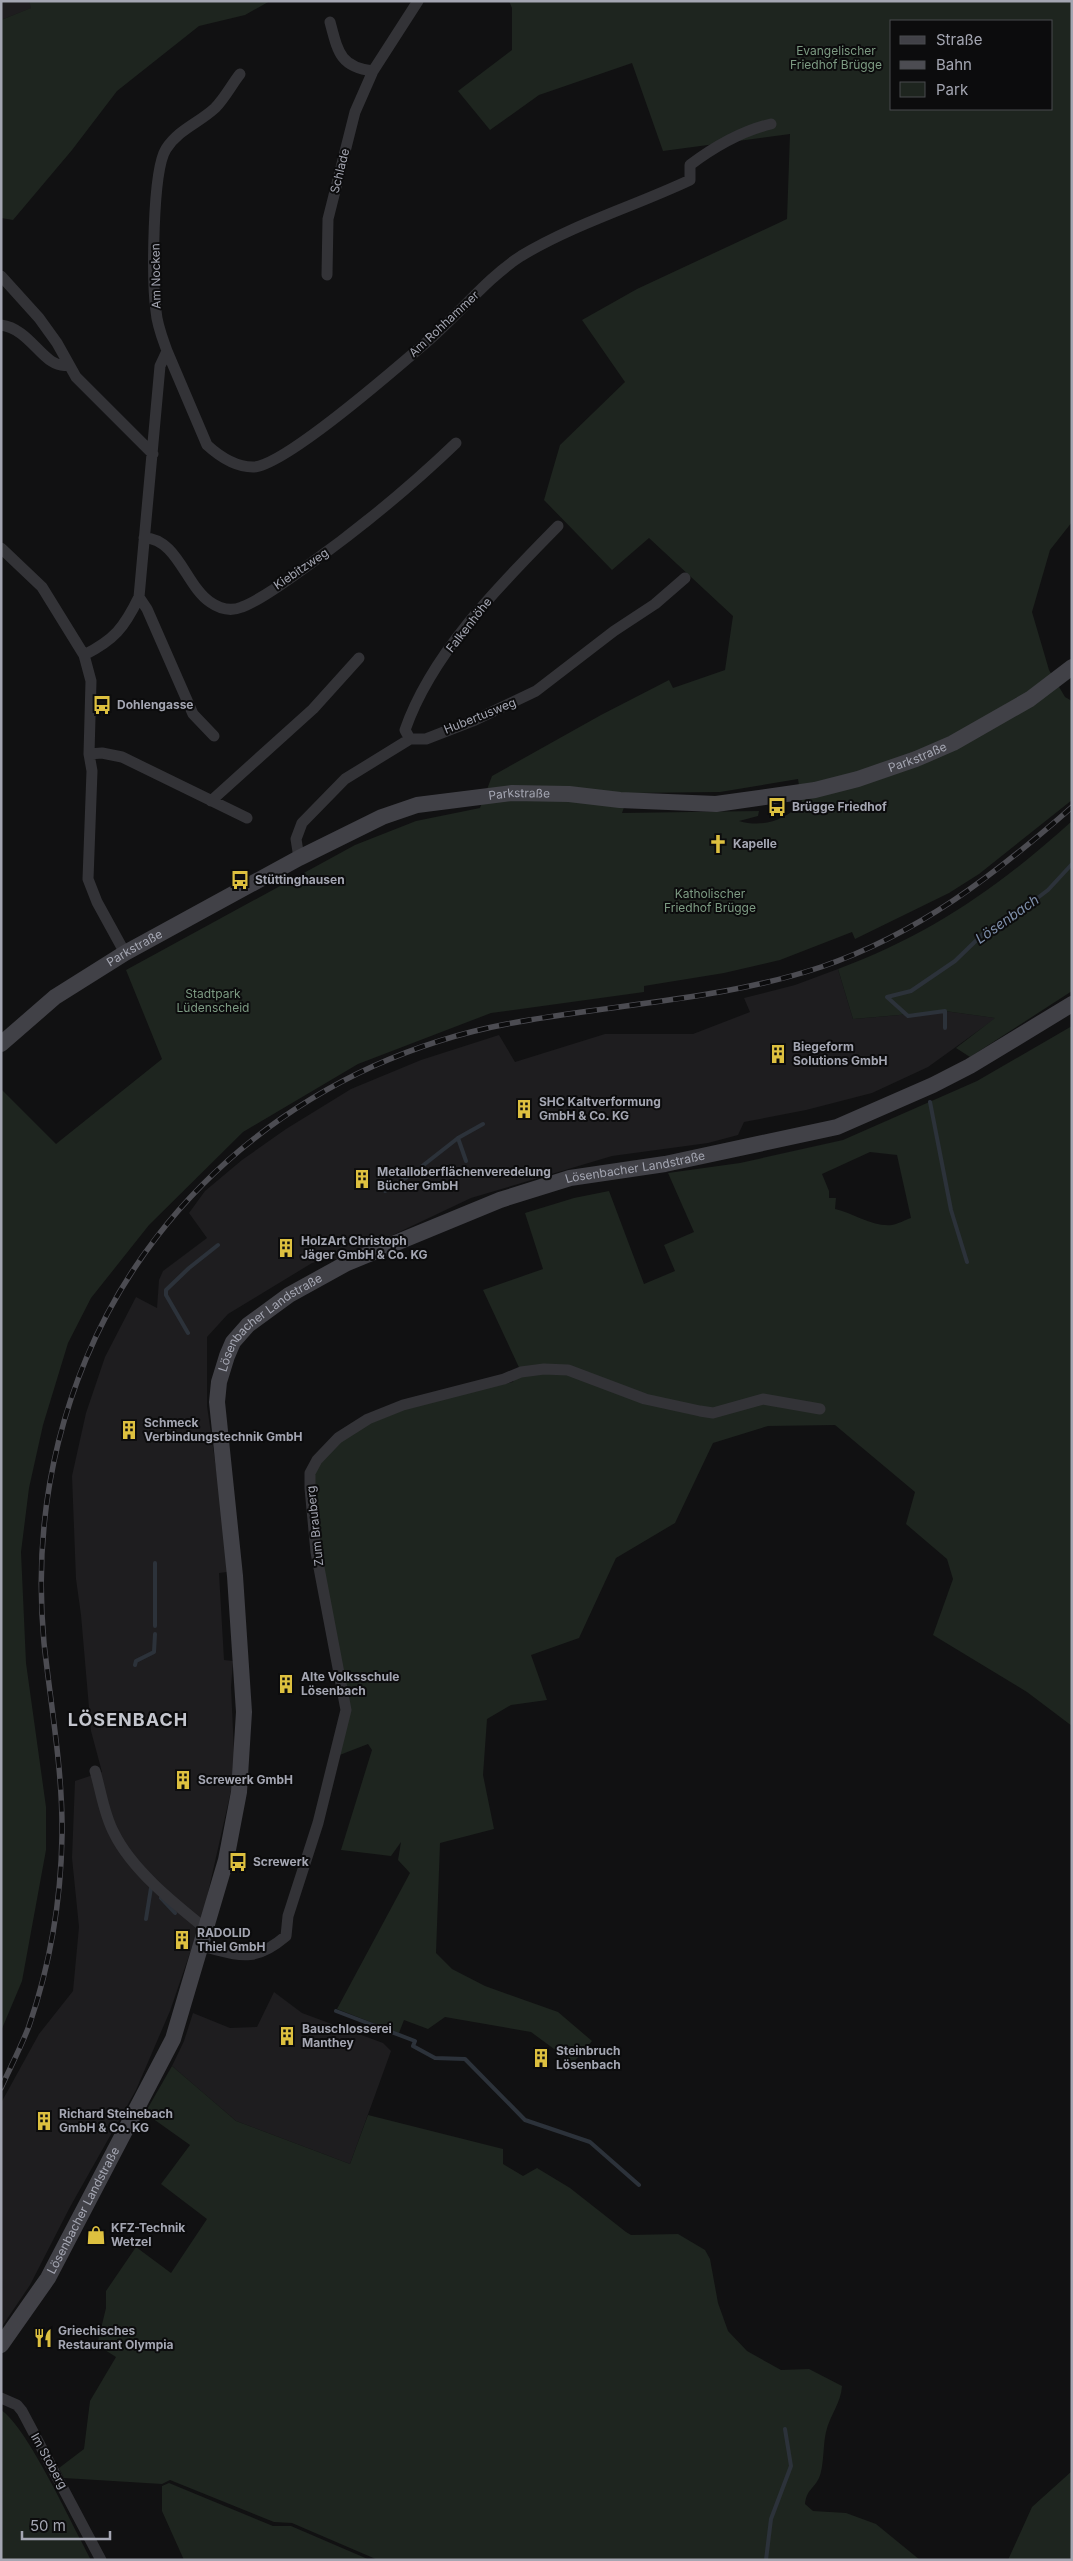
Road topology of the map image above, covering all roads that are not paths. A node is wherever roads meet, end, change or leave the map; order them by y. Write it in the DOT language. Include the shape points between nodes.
graph roads {
  1 [pos="418,1"];
  2 [pos="330,22"];
  3 [pos="373,71"];
  4 [pos="240,74"];
  5 [pos="771,124"];
  6 [pos="327,275"];
  7 [pos="1,276"];
  8 [pos="1,325"];
  9 [pos="167,350"];
  10 [pos="68,364"];
  11 [pos="456,443"];
  12 [pos="154,454"];
  13 [pos="558,526"];
  14 [pos="144,538"];
  15 [pos="1,548"];
  16 [pos="685,578"];
  17 [pos="139,597"];
  18 [pos="84,655"];
  19 [pos="359,658"];
  20 [pos="1072,667"];
  21 [pos="214,736"];
  22 [pos="410,739"];
  23 [pos="89,754"];
  24 [pos="211,801"];
  25 [pos="247,818"];
  26 [pos="299,858"];
  27 [pos="125,953"];
  28 [pos="1072,1004"];
  29 [pos="1,1044"];
  30 [pos="820,1409"];
  31 [pos="94,1771"];
  32 [pos="206,1929"];
  33 [pos="201,1946"];
  34 [pos="1,2345"];
  35 [pos="1,2398"];
  36 [pos="101,2560"];
  1 -- 3 [label="street, Schlade"];
  2 -- 3 [label="street" via="335,42 347,64"];
  3 -- 6 [label="street, Schlade" via="355,112 328,219"];
  4 -- 9 [label="street, Am Nocken" via="215,108 183,130 166,150 162,163 156,201 156,309 159,330"];
  5 -- 9 [label="street, Am Rohhammer" via="751,129 706,152 690,165 690,180 557,237 520,257 429,339 312,436 284,456 255,468 219,456 206,445"];
  7 -- 10 [label="street" via="39,318"];
  8 -- 10 [label="street" via="22,334 53,364"];
  9 -- 12 [label="street" via="160,366"];
  10 -- 12 [label="street" via="76,377"];
  11 -- 14 [label="street, Kiebitzweg" via="359,530 242,608 226,610 209,602 165,546 152,538"];
  12 -- 14 [label="street"];
  13 -- 22 [label="street, Falkenhöhe" via="464,628 438,666 410,717 405,730"];
  14 -- 17 [label="street"];
  15 -- 18 [label="street" via="42,587"];
  16 -- 22 [label="street, Hubertusweg" via="655,604 530,694 476,720 426,738"];
  17 -- 18 [label="street" via="116,634 106,644"];
  17 -- 21 [label="street" via="193,714"];
  18 -- 23 [label="street" via="91,681"];
  19 -- 24 [label="street" via="313,709"];
  20 -- 26 [label="main road, Parkstraße" via="1030,699 953,743 883,771 815,790 716,804 620,800 569,794 512,793 469,798 417,805 382,817"];
  22 -- 26 [label="street, Hubertusweg" via="344,779 302,822 296,839"];
  23 -- 24 [label="street" via="122,757"];
  23 -- 27 [label="street" via="92,772 88,880"];
  24 -- 25 [label="street"];
  26 -- 27 [label="main road, Parkstraße"];
  27 -- 29 [label="main road, Parkstraße" via="55,997"];
  28 -- 32 [label="main road, Lösenbacher Landstraße" via="970,1066 837,1127 665,1164 570,1178 500,1200 348,1263 289,1295 248,1325 234,1342 218,1382 219,1430 236,1576 244,1712 240,1792 226,1860"];
  30 -- 33 [label="street, Zum Brauberg" via="763,1399 713,1413 645,1399 568,1370 544,1369 521,1372 403,1405 368,1419 338,1438 317,1460 310,1473 313,1534 346,1710 318,1823 288,1916 286,1936 266,1951 248,1957"];
  31 -- 32 [label="street" via="113,1832 124,1851 180,1908"];
  32 -- 33 [label="main road, Lösenbacher Landstraße"];
  33 -- 34 [label="main road, Lösenbacher Landstraße" via="173,2039 154,2078 48,2278"];
  35 -- 36 [label="street, Im Stoberg" via="22,2411"];
}
